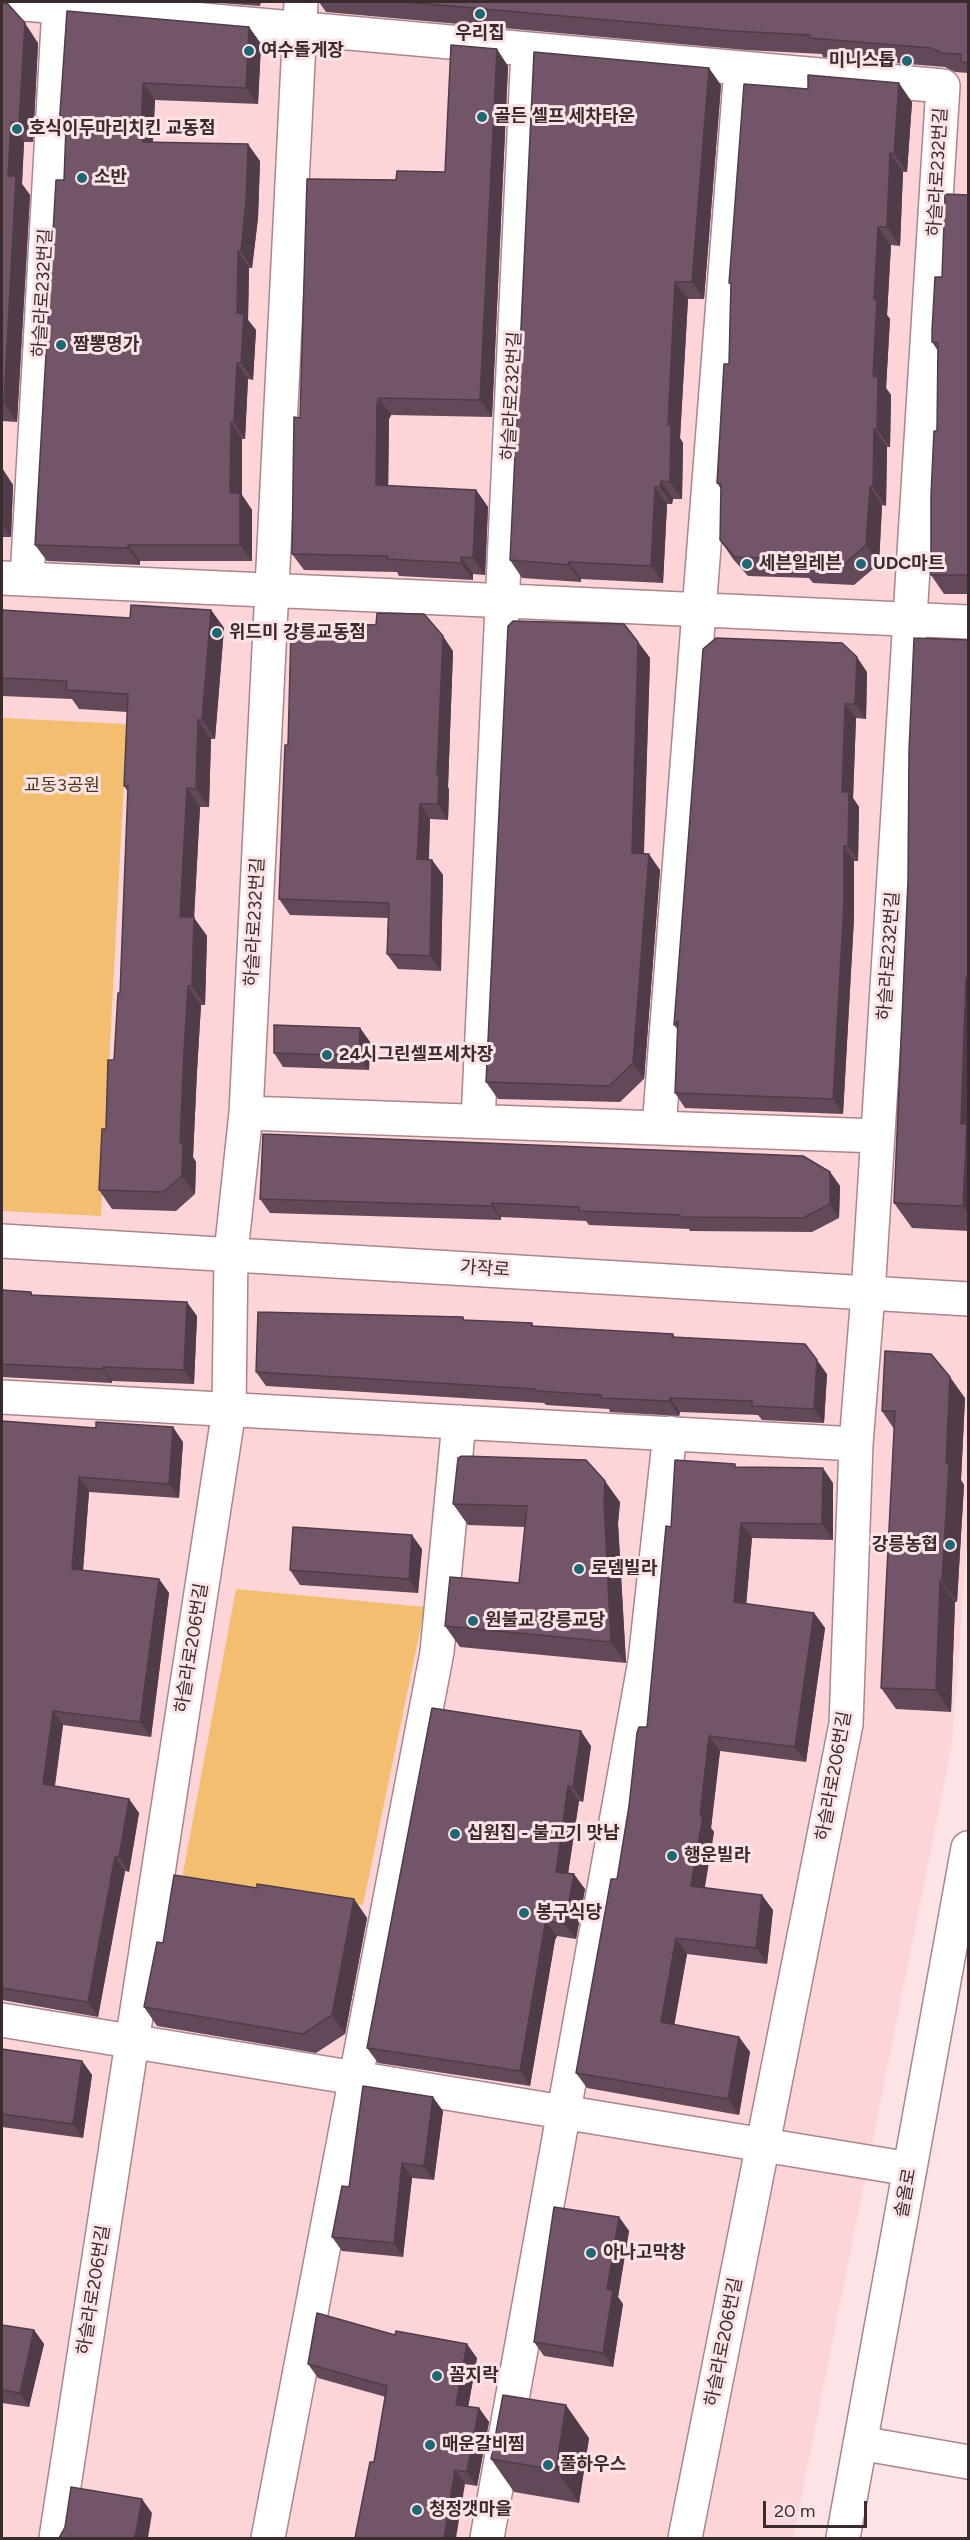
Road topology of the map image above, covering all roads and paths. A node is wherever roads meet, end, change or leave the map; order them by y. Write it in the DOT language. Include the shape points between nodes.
graph roads {
  1 [pos="2,2"];
  2 [pos="59,7"];
  3 [pos="301,15"];
  4 [pos="528,49"];
  5 [pos="741,68"];
  6 [pos="14,578"];
  7 [pos="272,590"];
  8 [pos="502,600"];
  9 [pos="699,609"];
  10 [pos="911,618"];
  11 [pos="969,622"];
  12 [pos="246,1113"];
  13 [pos="478,1121"];
  14 [pos="659,1128"];
  15 [pos="878,1136"];
  16 [pos="2,1241"];
  17 [pos="231,1253"];
  18 [pos="868,1294"];
  19 [pos="969,1299"];
  20 [pos="2,1397"];
  21 [pos="229,1410"];
  22 [pos="459,1422"];
  23 [pos="670,1433"];
  24 [pos="856,1444"];
  25 [pos="969,1848"];
  26 [pos="963,1904"];
  27 [pos="2,2020"];
  28 [pos="132,2041"];
  29 [pos="357,2078"];
  30 [pos="563,2112"];
  31 [pos="763,2145"];
  32 [pos="910,2169"];
  33 [pos="860,2444"];
  34 [pos="969,2462"];
  35 [pos="56,2538"];
  36 [pos="268,2538"];
  37 [pos="487,2538"];
  38 [pos="685,2538"];
  39 [pos="843,2538"];
  1 -- 2 [label="street"];
  2 -- 3 [label="street"];
  2 -- 6 [label="street, 하슬라로232번길"];
  3 -- 4 [label="street"];
  3 -- 7 [label="street, 하슬라로232번길"];
  4 -- 5 [label="street"];
  4 -- 8 [label="street, 하슬라로232번길"];
  5 -- 9 [label="street"];
  5 -- 10 [label="street, 하슬라로232번길" via="943,86"];
  6 -- 7 [label="street, 하슬라로232번길"];
  7 -- 8 [label="street, 하슬라로232번길"];
  7 -- 12 [label="street, 하슬라로232번길"];
  8 -- 9 [label="street, 하슬라로232번길"];
  8 -- 13 [label="street, 하슬라로232번길"];
  9 -- 10 [label="street, 하슬라로232번길"];
  9 -- 14 [label="street"];
  10 -- 11 [label="street, 하슬라로232번길"];
  10 -- 15 [label="street, 하슬라로232번길"];
  12 -- 13 [label="street"];
  12 -- 17 [label="street, 하슬라로232번길"];
  13 -- 14 [label="street"];
  14 -- 15 [label="street"];
  15 -- 18 [label="street, 하슬라로232번길"];
  16 -- 17 [label="street, 가작로"];
  17 -- 18 [label="street, 가작로"];
  17 -- 21 [label="street, 하슬라로206번길"];
  18 -- 19 [label="street, 가작로"];
  18 -- 24 [label="street, 하슬라로206번길"];
  20 -- 21 [label="street"];
  21 -- 22 [label="street"];
  21 -- 28 [label="street, 하슬라로206번길"];
  22 -- 23 [label="street"];
  22 -- 29 [label="street" via="437,1652"];
  23 -- 24 [label="street"];
  23 -- 30 [label="street" via="645,1661"];
  24 -- 31 [label="street, 하슬라로206번길" via="846,1724"];
  25 -- 26 [label="street, 솔올로"];
  26 -- 32 [label="street, 솔올로"];
  27 -- 28 [label="street"];
  28 -- 29 [label="street"];
  28 -- 35 [label="street, 하슬라로206번길"];
  29 -- 30 [label="street"];
  29 -- 36 [label="street"];
  30 -- 31 [label="street"];
  30 -- 37 [label="street"];
  31 -- 32 [label="street"];
  31 -- 38 [label="street, 하슬라로206번길"];
  32 -- 33 [label="street, 솔올로"];
  33 -- 34 [label="street"];
  33 -- 39 [label="street, 솔올로"];
}
